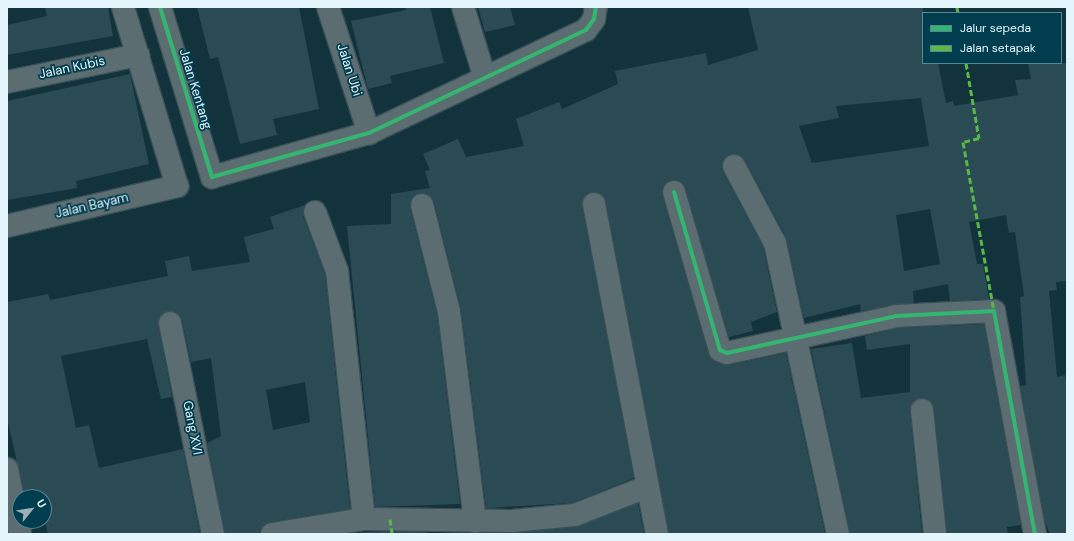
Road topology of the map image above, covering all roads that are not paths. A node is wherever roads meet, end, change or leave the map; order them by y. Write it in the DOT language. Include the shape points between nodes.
graph roads {
  1 [pos="123,7"];
  2 [pos="160,7"];
  3 [pos="328,7"];
  4 [pos="463,7"];
  5 [pos="596,7"];
  6 [pos="138,55"];
  7 [pos="485,78"];
  8 [pos="7,82"];
  9 [pos="369,133"];
  10 [pos="734,166"];
  11 [pos="674,192"];
  12 [pos="594,204"];
  13 [pos="422,205"];
  14 [pos="315,212"];
  15 [pos="7,226"];
  16 [pos="170,323"];
  17 [pos="795,339"];
  18 [pos="922,410"];
  19 [pos="7,469"];
  20 [pos="646,487"];
  21 [pos="364,519"];
  22 [pos="475,522"];
  23 [pos="391,526"];
  24 [pos="542,526"];
  25 [pos="20,534"];
  26 [pos="213,534"];
  27 [pos="272,534"];
  28 [pos="656,534"];
  29 [pos="838,534"];
  30 [pos="936,534"];
  31 [pos="1035,534"];
  1 -- 6 [label="street"];
  2 -- 9 [label="street, Jalan Kentang" via="212,177"];
  3 -- 9 [label="street, Jalan Ubi"];
  4 -- 7 [label="street"];
  5 -- 7 [label="street" via="594,19 586,30"];
  6 -- 8 [label="street, Jalan Kubis"];
  6 -- 15 [label="street, Jalan Bayam" via="177,186"];
  7 -- 9 [label="street"];
  10 -- 17 [label="street" via="775,243 787,286"];
  11 -- 17 [label="street" via="720,350 727,353"];
  12 -- 20 [label="street"];
  13 -- 22 [label="street" via="449,312"];
  14 -- 21 [label="street" via="337,271"];
  16 -- 26 [label="street, Gang XVI"];
  17 -- 29 [label="street"];
  17 -- 31 [label="street" via="896,316 994,310"];
  18 -- 30 [label="street"];
  19 -- 25 [label="street"];
  20 -- 24 [label="street"];
  20 -- 28 [label="street"];
  21 -- 23 [label="street"];
  21 -- 27 [label="street"];
  22 -- 23 [label="street"];
  22 -- 24 [label="street"];
}
